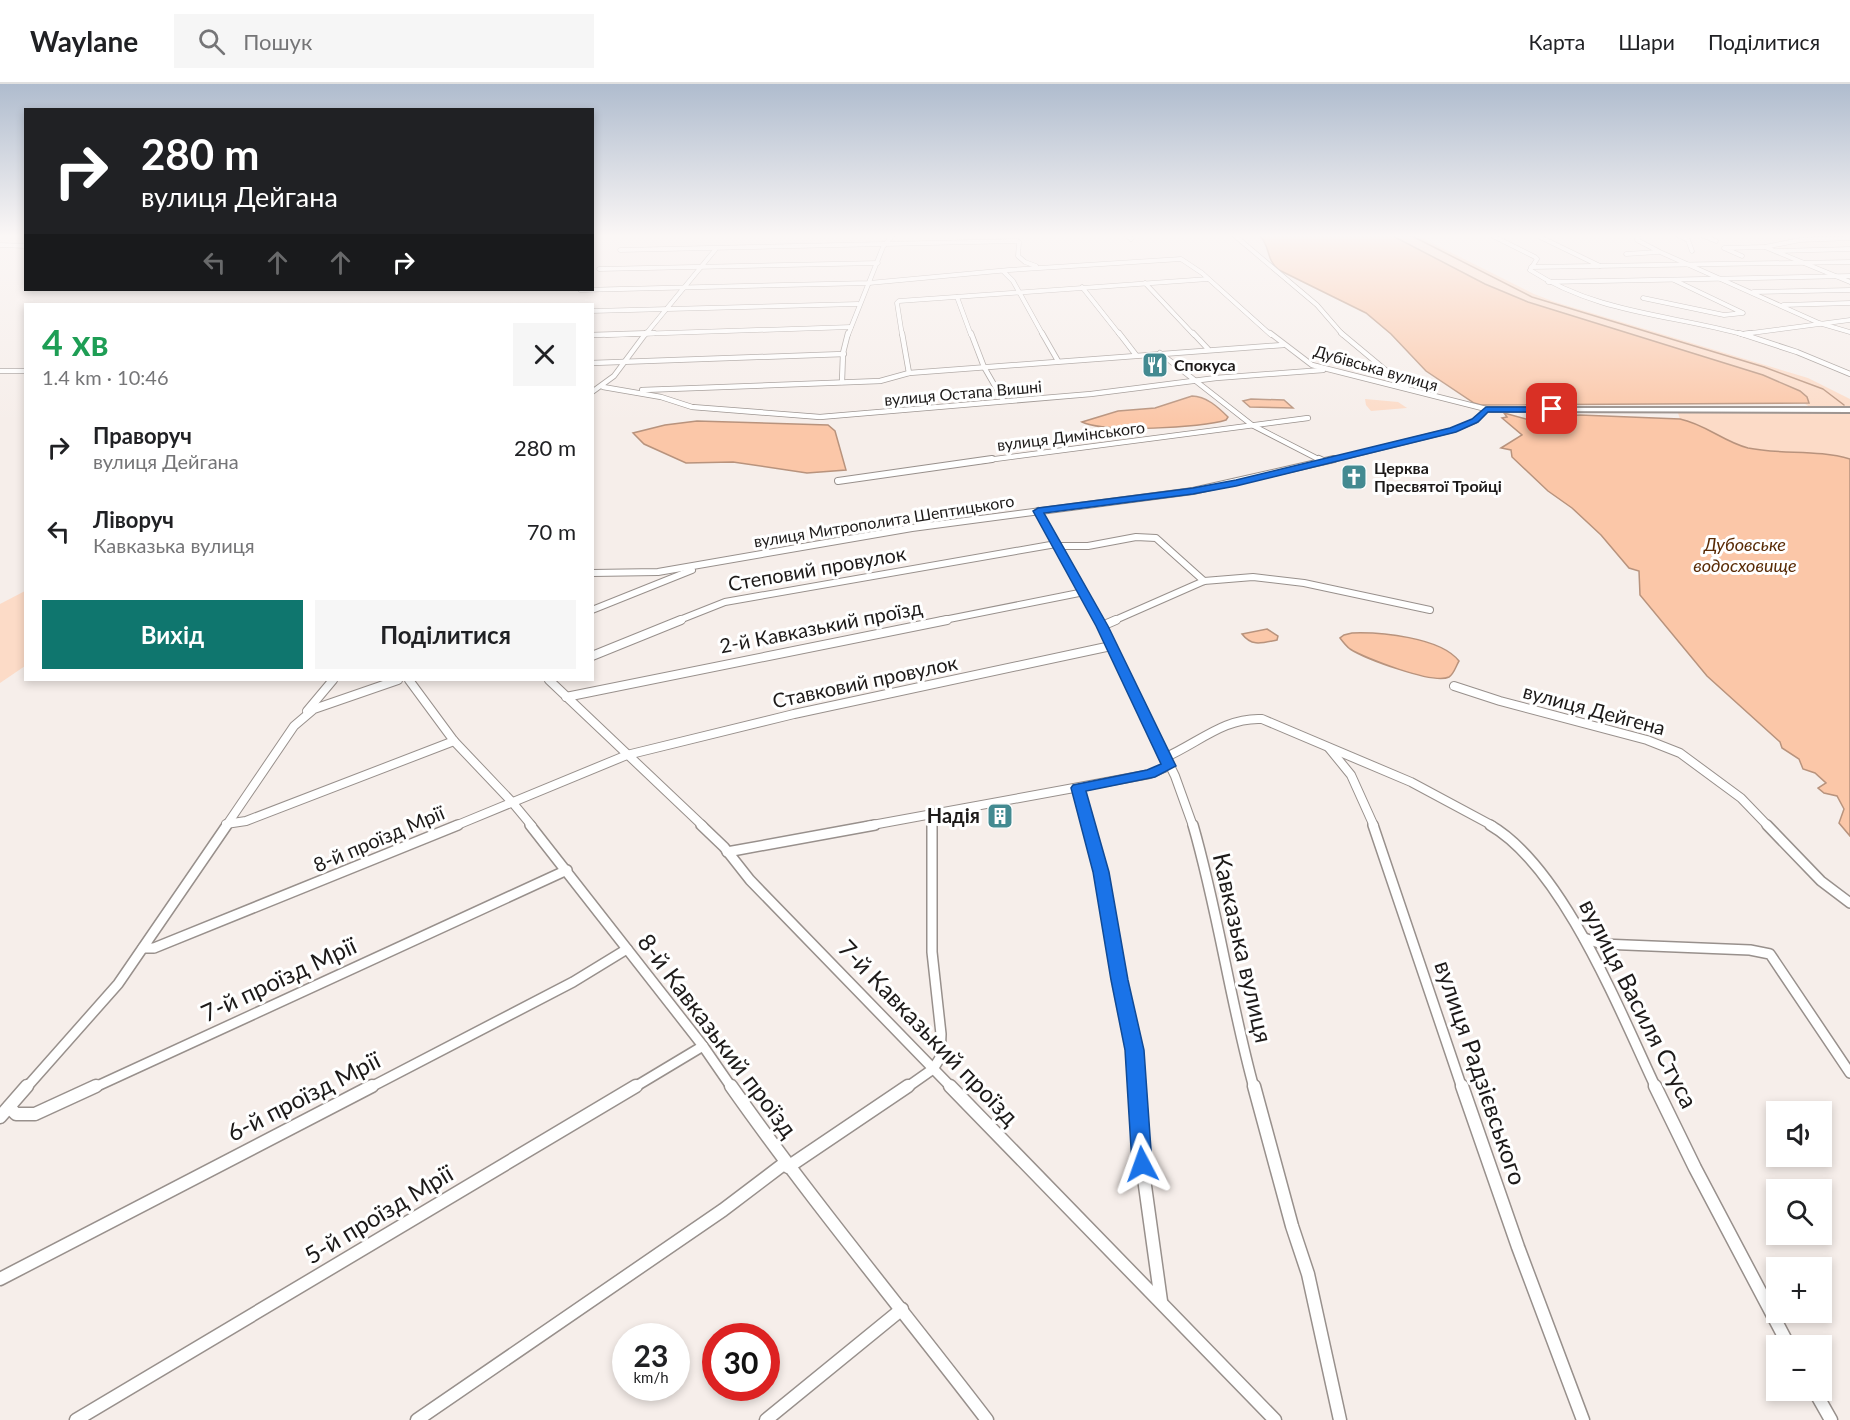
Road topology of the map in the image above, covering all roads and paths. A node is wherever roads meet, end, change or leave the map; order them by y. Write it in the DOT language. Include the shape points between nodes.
graph roads {
  1 [pos="675,297"];
  2 [pos="861,297"];
  3 [pos="951,297"];
  4 [pos="957,297"];
  5 [pos="1023,297"];
  6 [pos="1090,297"];
  7 [pos="1159,297"];
  8 [pos="1229,297"];
  9 [pos="1308,297"];
  10 [pos="1579,297"];
  11 [pos="1710,297"];
  12 [pos="1760,297"];
  13 [pos="1642,298"];
  14 [pos="858,303"];
  15 [pos="1850,303"];
  16 [pos="1778,306"];
  17 [pos="664,309"];
  18 [pos="594,311"];
  19 [pos="1850,320"];
  20 [pos="1819,323"];
  21 [pos="851,327"];
  22 [pos="1850,332"];
  23 [pos="644,334"];
  24 [pos="1743,334"];
  25 [pos="594,335"];
  26 [pos="1283,345"];
  27 [pos="1208,349"];
  28 [pos="1160,353"];
  29 [pos="844,354"];
  30 [pos="1136,355"];
  31 [pos="625,361"];
  32 [pos="1058,361"];
  33 [pos="594,363"];
  34 [pos="984,367"];
  35 [pos="1326,370"];
  36 [pos="0,371"];
  37 [pos="24,371"];
  38 [pos="909,373"];
  39 [pos="1850,374"];
  40 [pos="1192,380"];
  41 [pos="842,382"];
  42 [pos="603,387"];
  43 [pos="1408,388"];
  44 [pos="628,390"];
  45 [pos="594,391"];
  46 [pos="1003,400"];
  47 [pos="1486,409"];
  48 [pos="1850,410"];
  49 [pos="1308,418"];
  50 [pos="1252,425"];
  51 [pos="1323,461"];
  52 [pos="838,481"];
  53 [pos="1038,511"];
  54 [pos="1057,545"];
  55 [pos="719,561"];
  56 [pos="594,573"];
  57 [pos="1203,580"];
  58 [pos="1084,592"];
  59 [pos="594,609"];
  60 [pos="1430,610"];
  61 [pos="1102,626"];
  62 [pos="1111,646"];
  63 [pos="594,655"];
  64 [pos="332,681"];
  65 [pos="395,681"];
  66 [pos="410,681"];
  67 [pos="550,681"];
  68 [pos="1454,686"];
  69 [pos="566,697"];
  70 [pos="303,717"];
  71 [pos="454,741"];
  72 [pos="1328,746"];
  73 [pos="627,754"];
  74 [pos="1167,761"];
  75 [pos="1078,788"];
  76 [pos="512,802"];
  77 [pos="932,815"];
  78 [pos="226,824"];
  79 [pos="727,852"];
  80 [pos="567,870"];
  81 [pos="1850,903"];
  82 [pos="1584,938"];
  83 [pos="143,948"];
  84 [pos="627,949"];
  85 [pos="703,1046"];
  86 [pos="933,1069"];
  87 [pos="1850,1073"];
  88 [pos="9,1107"];
  89 [pos="0,1117"];
  90 [pos="787,1165"];
  91 [pos="0,1279"];
  92 [pos="1161,1301"];
  93 [pos="902,1309"];
  94 [pos="1783,1335"];
  95 [pos="1820,1401"];
  96 [pos="75,1420"];
  97 [pos="417,1420"];
  98 [pos="766,1420"];
  99 [pos="987,1420"];
  100 [pos="1275,1420"];
  101 [pos="1340,1420"];
  102 [pos="1583,1420"];
  103 [pos="1831,1420"];
  1 -- 17 [label="street"];
  2 -- 14 [label="street"];
  3 -- 38 [label="street" via="897,303"];
  4 -- 34 [label="street"];
  5 -- 32 [label="street"];
  6 -- 30 [label="street"];
  7 -- 27 [label="street"];
  8 -- 26 [label="street, Дубівська вулиця"];
  9 -- 43 [label="street" via="1333,326"];
  10 -- 24 [label="street"];
  11 -- 13 [label="street" via="1743,313 1724,315"];
  12 -- 16 [label="street"];
  14 -- 17 [label="street"];
  14 -- 21 [label="street"];
  15 -- 16 [label="street"];
  16 -- 20 [label="street"];
  17 -- 18 [label="street"];
  17 -- 23 [label="street"];
  19 -- 20 [label="street"];
  20 -- 22 [label="street"];
  20 -- 24 [label="street"];
  21 -- 23 [label="street"];
  21 -- 29 [label="street"];
  23 -- 25 [label="street"];
  23 -- 31 [label="street"];
  24 -- 39 [label="street"];
  26 -- 27 [label="street"];
  26 -- 35 [label="street, Дубівська вулиця"];
  27 -- 28 [label="street"];
  28 -- 30 [label="street"];
  28 -- 40 [label="street"];
  29 -- 31 [label="street"];
  29 -- 41 [label="street"];
  30 -- 32 [label="street"];
  31 -- 33 [label="street"];
  31 -- 42 [label="street"];
  32 -- 34 [label="street"];
  34 -- 38 [label="street"];
  34 -- 46 [label="street"];
  35 -- 40 [label="street, вулиця Остапа Вишні"];
  35 -- 43 [label="street, Дубівська вулиця"];
  36 -- 37 [label="street"];
  38 -- 41 [label="street" via="886,380"];
  40 -- 46 [label="street, вулиця Остапа Вишні" via="1091,394"];
  40 -- 50 [label="street"];
  41 -- 44 [label="street"];
  42 -- 44 [label="street, вулиця Остапа Вишні"];
  42 -- 45 [label="street"];
  43 -- 47 [label="street, Дубівська вулиця"];
  44 -- 46 [label="street, вулиця Остапа Вишні" via="692,407 820,417"];
  47 -- 48 [label="street"];
  47 -- 51 [label="street, вулиця Митрополита Шептицького" via="1475,421 1453,430"];
  49 -- 50 [label="street, вулиця Димінського"];
  50 -- 51 [label="street"];
  50 -- 52 [label="street, вулиця Димінського"];
  51 -- 53 [label="street, вулиця Митрополита Шептицького" via="1193,491"];
  53 -- 54 [label="street, Кавказька вулиця"];
  53 -- 55 [label="street, вулиця Митрополита Шептицького"];
  54 -- 57 [label="street, Степовий провулок" via="1088,546 1136,537 1156,538"];
  54 -- 58 [label="street, Кавказька вулиця"];
  54 -- 63 [label="street, Степовий провулок" via="724,602"];
  55 -- 56 [label="street, вулиця Митрополита Шептицького" via="658,572"];
  55 -- 59 [label="street"];
  57 -- 60 [label="street" via="1278,579"];
  57 -- 61 [label="street"];
  58 -- 61 [label="street, Кавказька вулиця"];
  58 -- 69 [label="street, 2-й Кавказький проїзд"];
  61 -- 62 [label="street, Кавказька вулиця"];
  62 -- 73 [label="street, Ставковий провулок"];
  62 -- 74 [label="street, Кавказька вулиця"];
  64 -- 70 [label="street"];
  65 -- 70 [label="street" via="314,709"];
  66 -- 71 [label="street, 8-й Кавказький проїзд"];
  67 -- 69 [label="street, 7-й Кавказький проїзд"];
  68 -- 81 [label="street, вулиця Дейгена" via="1647,740 1680,753 1741,798 1821,881"];
  69 -- 73 [label="street, 7-й Кавказький проїзд"];
  70 -- 78 [label="street"];
  71 -- 76 [label="street, 8-й Кавказький проїзд"];
  71 -- 78 [label="street" via="246,821"];
  72 -- 74 [label="street, вулиця Василя Стуса" via="1250,717 1236,720"];
  72 -- 82 [label="street, вулиця Василя Стуса" via="1412,782 1501,831 1534,862"];
  72 -- 102 [label="street, вулиця Радзієвського" via="1351,775 1380,840 1416,956"];
  73 -- 76 [label="street, 8-й проїзд Мрії"];
  73 -- 79 [label="street, 7-й Кавказький проїзд"];
  74 -- 75 [label="street, вулиця Василя Стуса" via="1150,774"];
  74 -- 101 [label="street, Кавказька вулиця" via="1193,826 1205,871 1240,1036 1308,1274"];
  75 -- 77 [label="street, вулиця Василя Стуса"];
  75 -- 92 [label="street" via="1101,872 1134,1050 1142,1164"];
  76 -- 80 [label="street, 8-й Кавказький проїзд"];
  76 -- 83 [label="street, 8-й проїзд Мрії" via="257,908 154,948"];
  77 -- 79 [label="street, вулиця Василя Стуса"];
  77 -- 86 [label="street" via="932,952 941,1034 940,1058"];
  78 -- 83 [label="street"];
  79 -- 86 [label="street, 7-й Кавказький проїзд"];
  80 -- 84 [label="street, 8-й Кавказький проїзд"];
  80 -- 88 [label="street, 7-й проїзд Мрії" via="35,1114 16,1114"];
  82 -- 87 [label="street" via="1602,944 1770,954"];
  82 -- 94 [label="street, вулиця Василя Стуса" via="1695,1168"];
  83 -- 88 [label="street" via="118,984"];
  84 -- 85 [label="street, 8-й Кавказький проїзд"];
  84 -- 91 [label="street, 6-й проїзд Мрії" via="573,982"];
  85 -- 90 [label="street, 8-й Кавказький проїзд"];
  85 -- 96 [label="street, 5-й проїзд Мрії"];
  86 -- 90 [label="street"];
  86 -- 92 [label="street, 7-й Кавказький проїзд"];
  88 -- 89 [label="street"];
  90 -- 93 [label="street, 8-й Кавказький проїзд"];
  90 -- 97 [label="street"];
  92 -- 100 [label="street, 7-й Кавказький проїзд"];
  93 -- 98 [label="street"];
  93 -- 99 [label="street, 8-й Кавказький проїзд"];
  95 -- 103 [label="street"];
}
